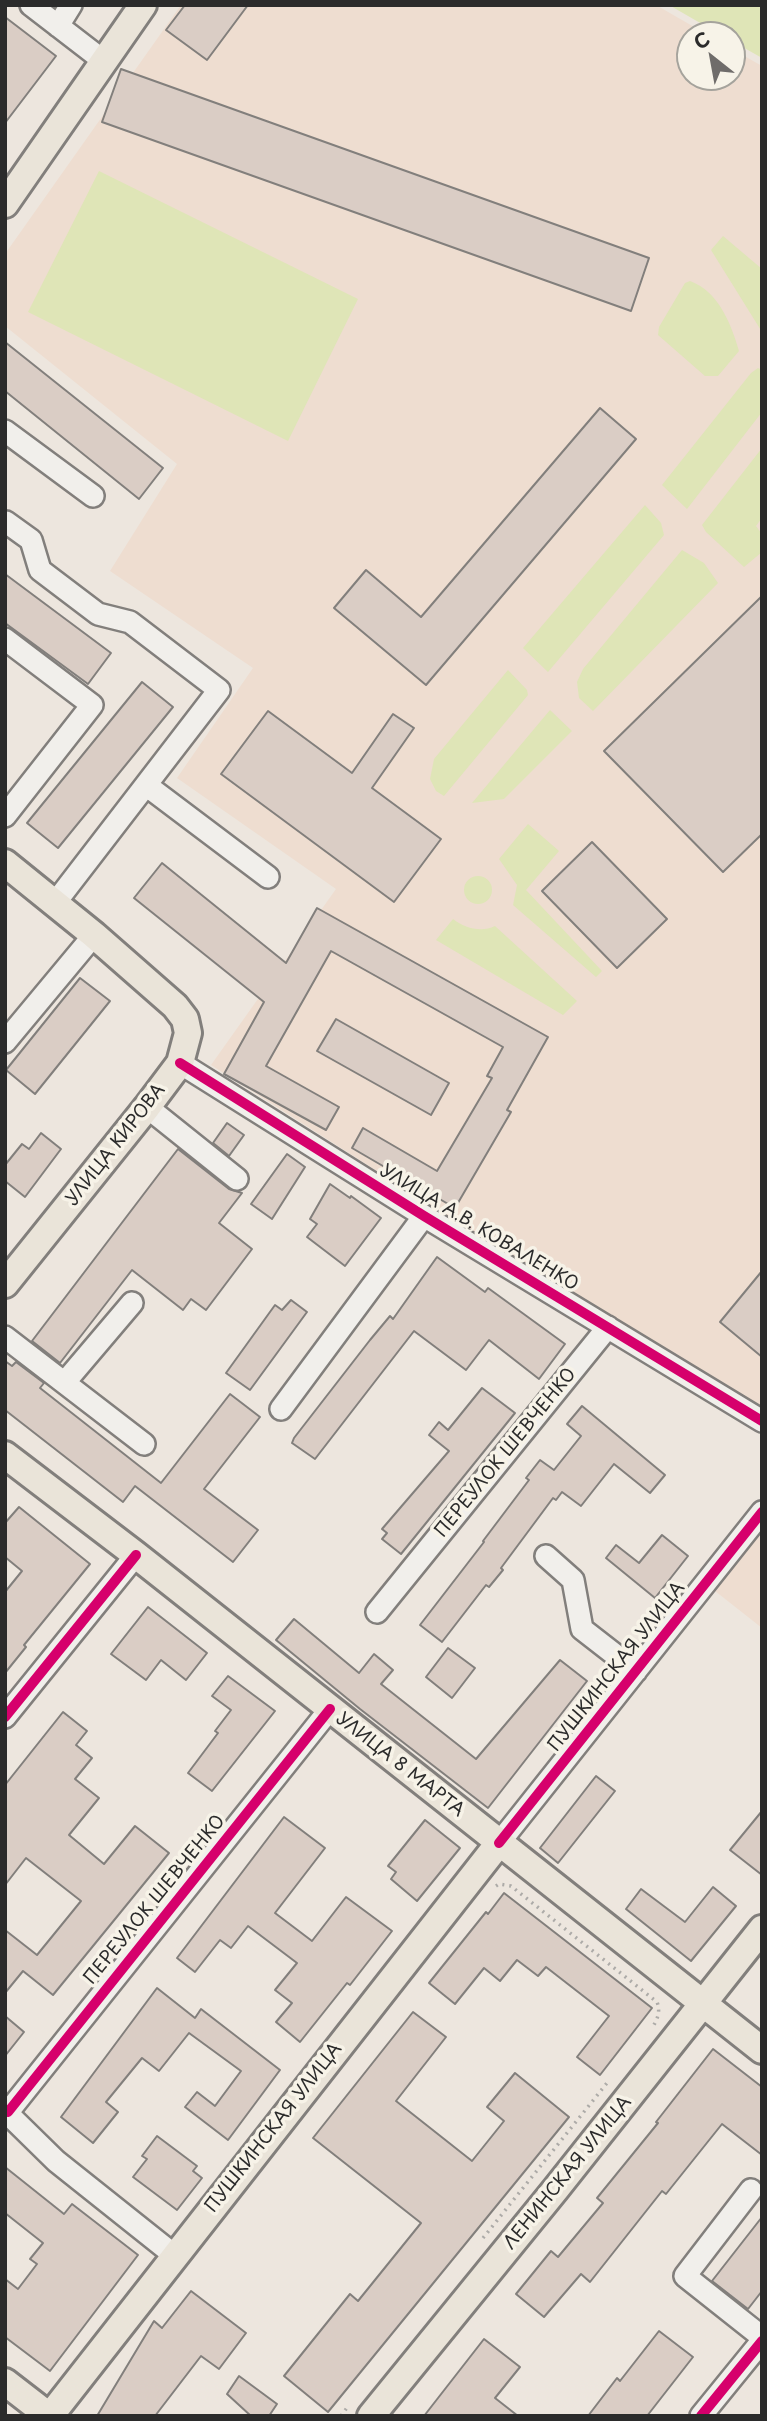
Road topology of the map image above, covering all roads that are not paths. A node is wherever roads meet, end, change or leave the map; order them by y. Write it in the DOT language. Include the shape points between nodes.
graph roads {
  1 [pos="31,5"];
  2 [pos="71,5"];
  3 [pos="143,5"];
  4 [pos="58,26"];
  5 [pos="104,62"];
  6 [pos="5,204"];
  7 [pos="5,431"];
  8 [pos="93,496"];
  9 [pos="6,522"];
  10 [pos="5,639"];
  11 [pos="146,785"];
  12 [pos="5,816"];
  13 [pos="5,863"];
  14 [pos="268,877"];
  15 [pos="55,903"];
  16 [pos="94,935"];
  17 [pos="5,1042"];
  18 [pos="180,1063"];
  19 [pos="147,1107"];
  20 [pos="237,1179"];
  21 [pos="424,1216"];
  22 [pos="5,1284"];
  23 [pos="132,1303"];
  24 [pos="608,1327"];
  25 [pos="5,1336"];
  26 [pos="65,1382"];
  27 [pos="281,1409"];
  28 [pos="762,1421"];
  29 [pos="144,1444"];
  30 [pos="5,1454"];
  31 [pos="762,1512"];
  32 [pos="136,1555"];
  33 [pos="546,1556"];
  34 [pos="377,1612"];
  35 [pos="636,1671"];
  36 [pos="330,1709"];
  37 [pos="5,1717"];
  38 [pos="499,1843"];
  39 [pos="762,1929"];
  40 [pos="704,2002"];
  41 [pos="762,2050"];
  42 [pos="7,2111"];
  43 [pos="751,2190"];
  44 [pos="174,2255"];
  45 [pos="762,2339"];
  46 [pos="5,2382"];
  47 [pos="360,2410"];
  48 [pos="49,2416"];
  49 [pos="701,2416"];
  1 -- 4 [label="street"];
  2 -- 4 [label="street"];
  3 -- 5 [label="main road"];
  4 -- 5 [label="street"];
  5 -- 6 [label="main road"];
  7 -- 8 [label="street"];
  9 -- 11 [label="street" via="31,540 40,570 97,614 130,622 219,691"];
  10 -- 12 [label="street" via="92,705"];
  11 -- 14 [label="street"];
  11 -- 15 [label="street"];
  13 -- 15 [label="main road, УЛИЦА КИРОВА"];
  15 -- 16 [label="main road, УЛИЦА КИРОВА"];
  16 -- 17 [label="street"];
  16 -- 18 [label="main road, УЛИЦА КИРОВА" via="185,1019 188,1033"];
  18 -- 19 [label="main road, УЛИЦА КИРОВА"];
  18 -- 21 [label="street, УЛИЦА А.В. КОВАЛЕНКО"];
  19 -- 20 [label="street"];
  19 -- 22 [label="main road, УЛИЦА КИРОВА"];
  21 -- 24 [label="street, УЛИЦА А.В. КОВАЛЕНКО"];
  21 -- 27 [label="street"];
  23 -- 26 [label="street"];
  24 -- 28 [label="street, УЛИЦА А.В. КОВАЛЕНКО"];
  24 -- 34 [label="street, ПЕРЕУЛОК ШЕВЧЕНКО"];
  25 -- 26 [label="street"];
  26 -- 29 [label="street"];
  30 -- 32 [label="main road, УЛИЦА 8 МАРТА"];
  31 -- 35 [label="street, ПУШКИНСКАЯ УЛИЦА"];
  32 -- 36 [label="main road, УЛИЦА 8 МАРТА"];
  32 -- 37 [label="street"];
  33 -- 35 [label="street" via="573,1580 582,1629"];
  35 -- 38 [label="street, ПУШКИНСКАЯ УЛИЦА"];
  36 -- 38 [label="main road, УЛИЦА 8 МАРТА"];
  36 -- 42 [label="street, ПЕРЕУЛОК ШЕВЧЕНКО"];
  38 -- 40 [label="main road, УЛИЦА 8 МАРТА"];
  38 -- 44 [label="main road, ПУШКИНСКАЯ УЛИЦА"];
  39 -- 40 [label="main road, ЛЕНИНСКАЯ УЛИЦА"];
  40 -- 41 [label="main road, УЛИЦА 8 МАРТА"];
  40 -- 47 [label="main road, ЛЕНИНСКАЯ УЛИЦА" via="555,2190"];
  42 -- 44 [label="street" via="56,2161"];
  43 -- 45 [label="street" via="685,2276"];
  44 -- 48 [label="main road, ПУШКИНСКАЯ УЛИЦА"];
  45 -- 49 [label="street"];
  46 -- 48 [label="main road"];
}
